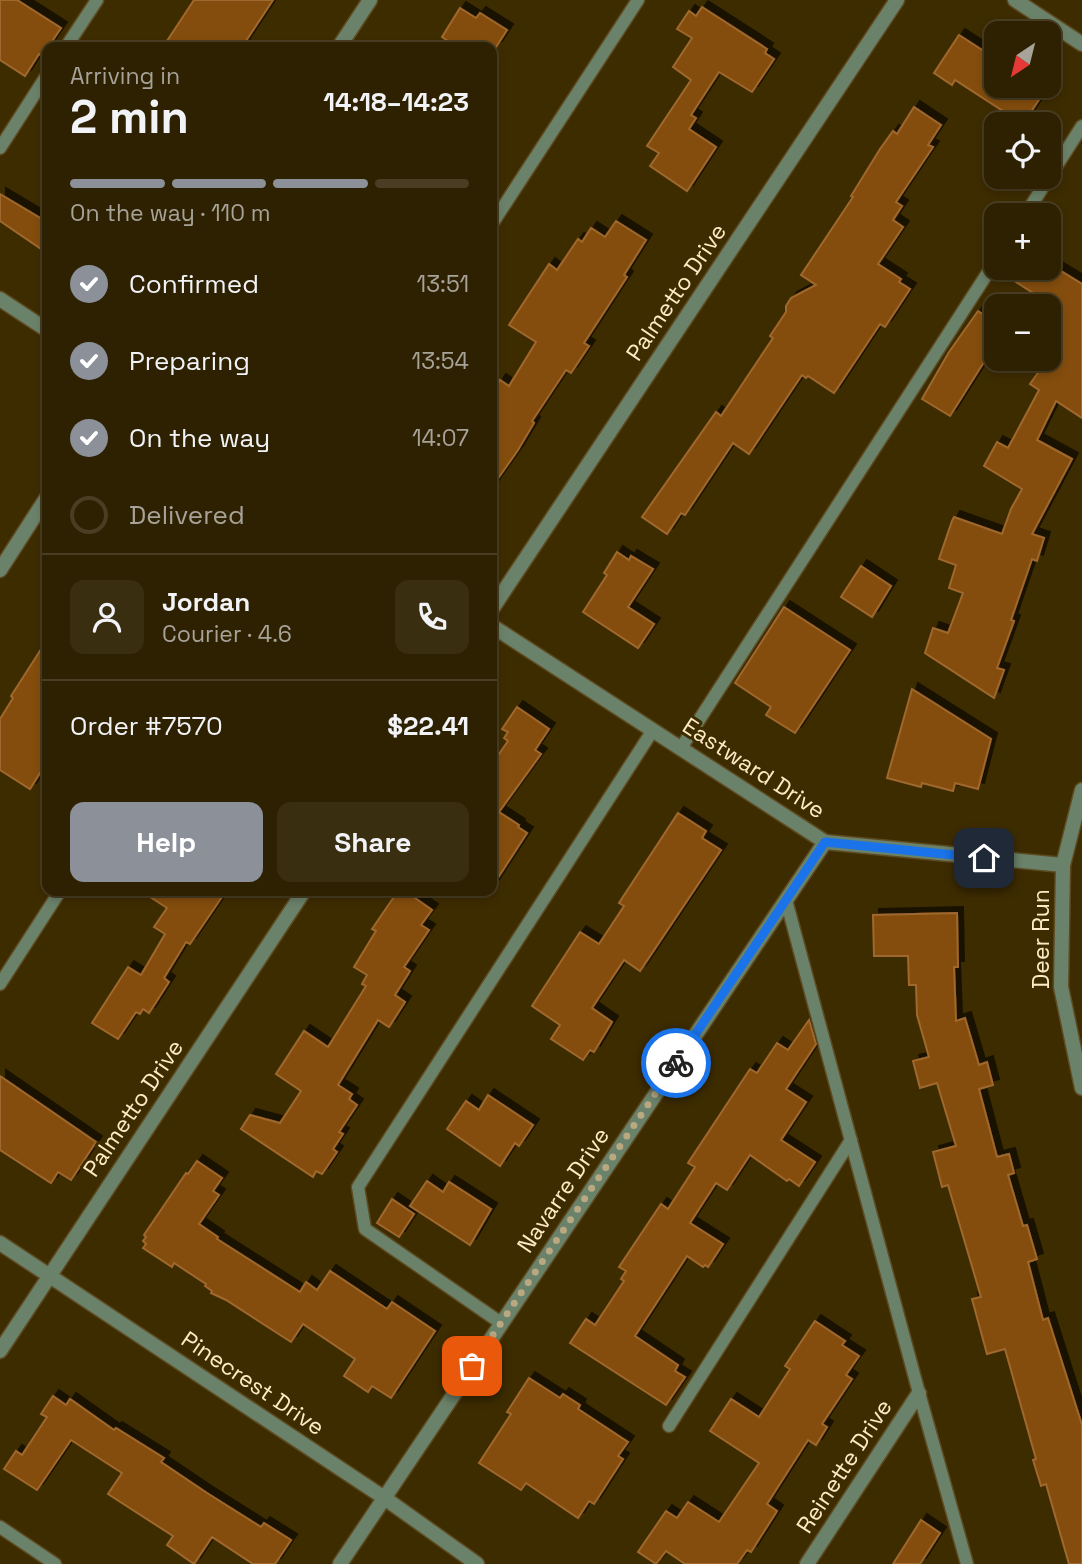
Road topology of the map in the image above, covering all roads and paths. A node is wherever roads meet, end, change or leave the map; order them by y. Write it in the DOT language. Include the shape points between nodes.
graph roads {
  1 [pos="97,0"];
  2 [pos="370,0"];
  3 [pos="638,0"];
  4 [pos="897,0"];
  5 [pos="1015,0"];
  6 [pos="69,42"];
  7 [pos="342,42"];
  8 [pos="1082,44"];
  9 [pos="42,83"];
  10 [pos="1082,126"];
  11 [pos="0,148"];
  12 [pos="1033,203"];
  13 [pos="497,216"];
  14 [pos="984,279"];
  15 [pos="0,299"];
  16 [pos="42,327"];
  17 [pos="42,505"];
  18 [pos="0,570"];
  19 [pos="497,601"];
  20 [pos="497,629"];
  21 [pos="653,730"];
  22 [pos="681,748"];
  23 [pos="1082,790"];
  24 [pos="825,842"];
  25 [pos="1063,865"];
  26 [pos="57,896"];
  27 [pos="301,896"];
  28 [pos="786,900"];
  29 [pos="0,984"];
  30 [pos="1082,1088"];
  31 [pos="851,1140"];
  32 [pos="0,1243"];
  33 [pos="49,1274"];
  34 [pos="501,1323"];
  35 [pos="0,1351"];
  36 [pos="919,1393"];
  37 [pos="668,1426"];
  38 [pos="383,1497"];
  39 [pos="0,1527"];
  40 [pos="55,1564"];
  41 [pos="340,1564"];
  42 [pos="478,1564"];
  43 [pos="807,1564"];
  44 [pos="967,1564"];
  1 -- 6 [label="lane"];
  2 -- 7 [label="street"];
  3 -- 13 [label="lane"];
  4 -- 19 [label="street, Palmetto Drive"];
  5 -- 8 [label="street"];
  9 -- 11 [label="lane"];
  10 -- 12 [label="lane"];
  14 -- 22 [label="lane"];
  15 -- 16 [label="street"];
  17 -- 18 [label="street"];
  20 -- 21 [label="street, Eastward Drive"];
  21 -- 22 [label="street, Eastward Drive"];
  21 -- 34 [label="lane" via="358,1187 365,1229"];
  22 -- 24 [label="street, Eastward Drive"];
  23 -- 25 [label="street, Deer Run"];
  24 -- 25 [label="street, Eastward Drive"];
  24 -- 28 [label="street, Navarre Drive"];
  25 -- 30 [label="street, Deer Run" via="1061,987"];
  26 -- 29 [label="lane"];
  27 -- 33 [label="street, Palmetto Drive"];
  28 -- 31 [label="lane"];
  28 -- 34 [label="street, Navarre Drive"];
  31 -- 36 [label="lane"];
  31 -- 37 [label="lane"];
  32 -- 33 [label="street, Pinecrest Drive"];
  33 -- 35 [label="street, Palmetto Drive"];
  33 -- 38 [label="street, Pinecrest Drive"];
  34 -- 38 [label="street, Navarre Drive"];
  36 -- 43 [label="street, Reinette Drive"];
  36 -- 44 [label="lane"];
  38 -- 41 [label="street, Navarre Drive"];
  38 -- 42 [label="street, Pinecrest Drive"];
  39 -- 40 [label="lane"];
}
